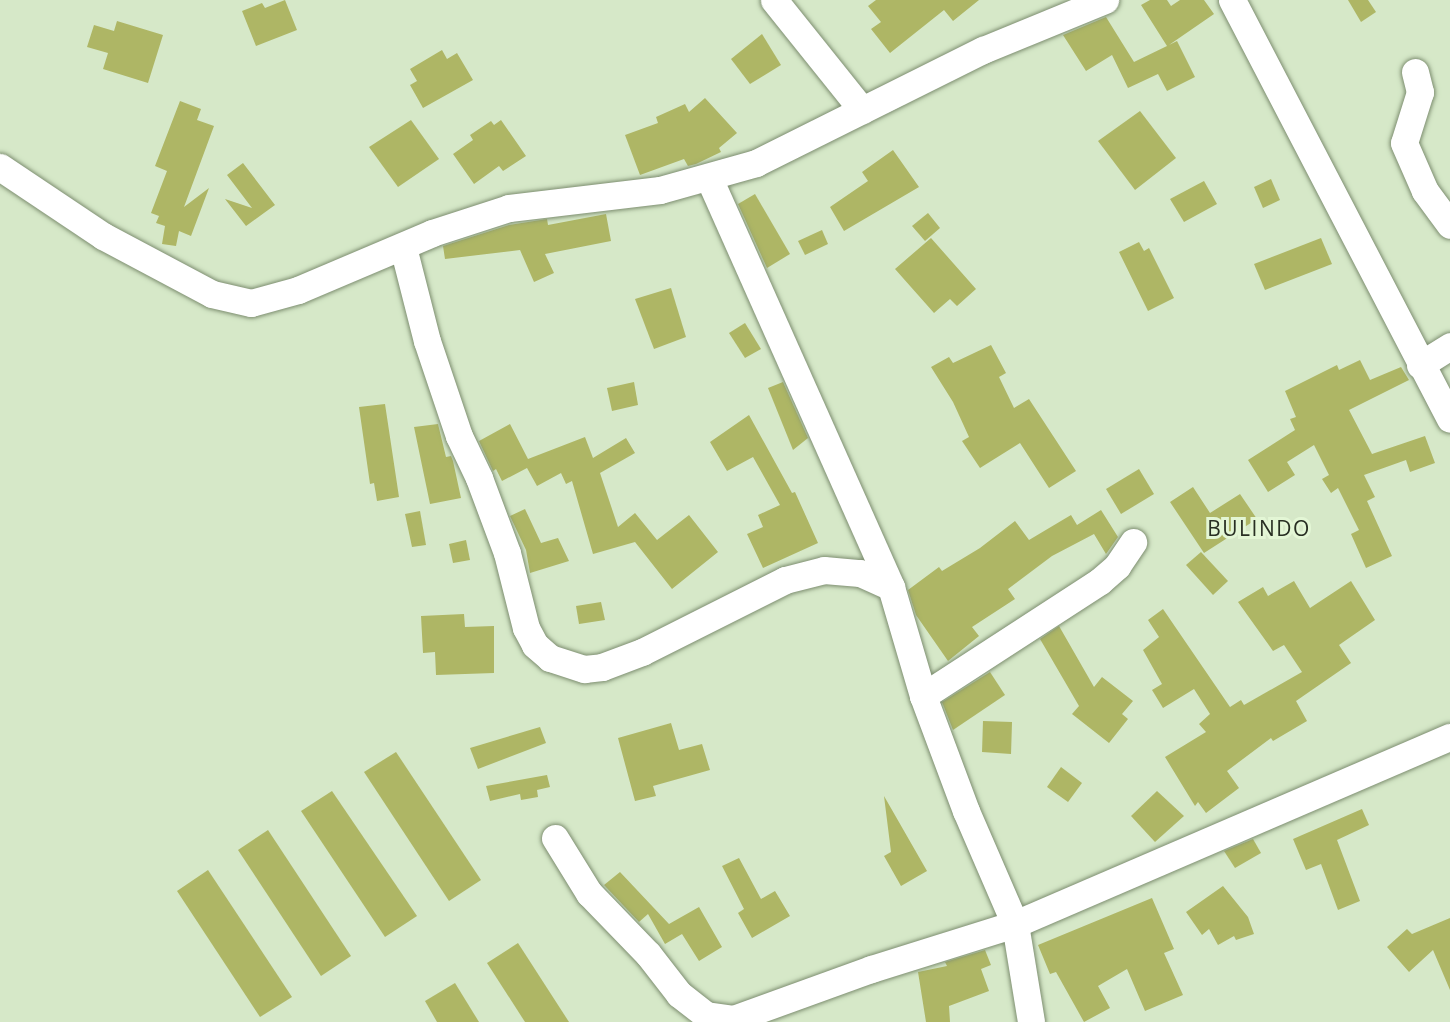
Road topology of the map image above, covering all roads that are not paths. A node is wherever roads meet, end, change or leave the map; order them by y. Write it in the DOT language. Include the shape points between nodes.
graph roads {
  1 [pos="774,0"];
  2 [pos="1105,0"];
  3 [pos="1232,0"];
  4 [pos="1415,72"];
  5 [pos="862,110"];
  6 [pos="0,167"];
  7 [pos="709,178"];
  8 [pos="1450,225"];
  9 [pos="403,247"];
  10 [pos="1450,346"];
  11 [pos="1420,365"];
  12 [pos="1450,418"];
  13 [pos="1133,543"];
  14 [pos="891,587"];
  15 [pos="923,696"];
  16 [pos="1450,737"];
  17 [pos="555,838"];
  18 [pos="1015,924"];
  19 [pos="719,1020"];
  20 [pos="1031,1022"];
  1 -- 5 [label="street"];
  2 -- 5 [label="street" via="983,50"];
  3 -- 11 [label="street"];
  4 -- 8 [label="street" via="1420,92 1404,143 1425,191"];
  5 -- 7 [label="street" via="756,163"];
  6 -- 9 [label="street" via="103,236 232,301 274,299"];
  7 -- 9 [label="street" via="660,190 509,208 432,233"];
  7 -- 14 [label="street"];
  9 -- 14 [label="street" via="427,341 459,436 507,553 526,628 535,645 550,658 584,669 602,667 642,652 785,580 815,572 860,573"];
  10 -- 11 [label="street"];
  11 -- 12 [label="street"];
  13 -- 15 [label="street" via="1117,566 1100,581"];
  14 -- 15 [label="street"];
  15 -- 18 [label="street" via="966,811"];
  16 -- 18 [label="street"];
  17 -- 19 [label="street" via="589,893 648,954 679,994 693,1008"];
  18 -- 19 [label="street" via="871,969 733,1019"];
  18 -- 20 [label="street"];
}
